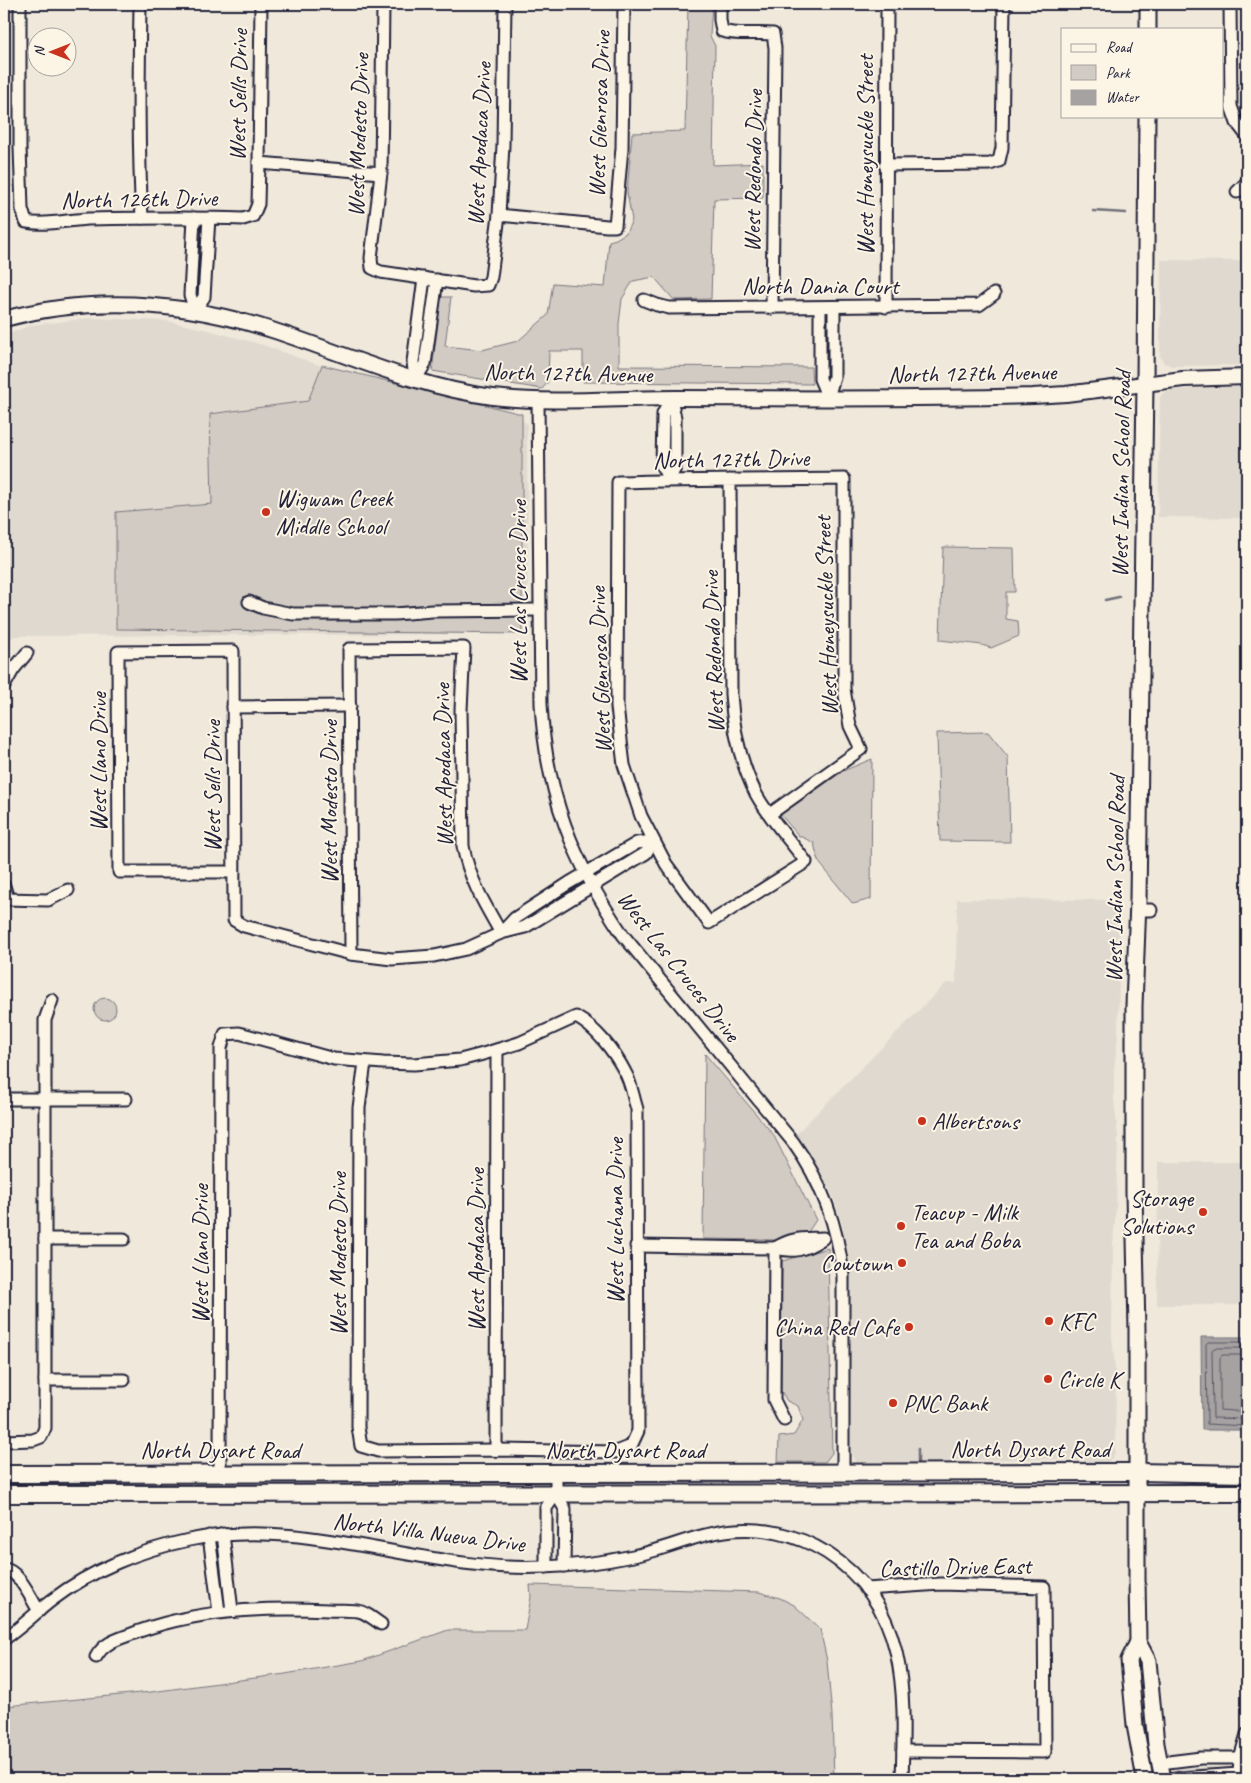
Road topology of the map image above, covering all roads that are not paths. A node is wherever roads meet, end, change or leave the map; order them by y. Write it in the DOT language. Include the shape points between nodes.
graph roads {
  1 [pos="20,4"];
  2 [pos="140,4"];
  3 [pos="261,4"];
  4 [pos="383,4"];
  5 [pos="505,4"];
  6 [pos="624,4"];
  7 [pos="720,4"];
  8 [pos="887,4"];
  9 [pos="1004,4"];
  10 [pos="1148,4"];
  11 [pos="1230,4"];
  12 [pos="1148,28"];
  13 [pos="1147,118"];
  14 [pos="1247,136"];
  15 [pos="259,163"];
  16 [pos="885,165"];
  17 [pos="381,173"];
  18 [pos="1247,182"];
  19 [pos="1237,192"];
  20 [pos="499,215"];
  21 [pos="253,216"];
  22 [pos="142,218"];
  23 [pos="194,218"];
  24 [pos="209,218"];
  25 [pos="424,278"];
  26 [pos="437,280"];
  27 [pos="994,294"];
  28 [pos="644,300"];
  29 [pos="886,307"];
  30 [pos="772,308"];
  31 [pos="820,308"];
  32 [pos="834,308"];
  33 [pos="195,310"];
  34 [pos="4,319"];
  35 [pos="1247,376"];
  36 [pos="415,380"];
  37 [pos="1145,384"];
  38 [pos="670,398"];
  39 [pos="828,398"];
  40 [pos="538,400"];
  41 [pos="844,479"];
  42 [pos="669,480"];
  43 [pos="730,480"];
  44 [pos="618,482"];
  45 [pos="249,602"];
  46 [pos="540,610"];
  47 [pos="464,648"];
  48 [pos="233,651"];
  49 [pos="27,653"];
  50 [pos="4,686"];
  51 [pos="350,706"];
  52 [pos="233,707"];
  53 [pos="770,814"];
  54 [pos="653,841"];
  55 [pos="234,872"];
  56 [pos="585,873"];
  57 [pos="592,885"];
  58 [pos="4,886"];
  59 [pos="68,890"];
  60 [pos="6,899"];
  61 [pos="709,923"];
  62 [pos="501,933"];
  63 [pos="351,954"];
  64 [pos="52,1000"];
  65 [pos="497,1050"];
  66 [pos="365,1062"];
  67 [pos="45,1099"];
  68 [pos="126,1099"];
  69 [pos="4,1100"];
  70 [pos="837,1235"];
  71 [pos="45,1239"];
  72 [pos="124,1239"];
  73 [pos="636,1246"];
  74 [pos="774,1248"];
  75 [pos="45,1380"];
  76 [pos="124,1380"];
  77 [pos="784,1420"];
  78 [pos="4,1441"];
  79 [pos="496,1450"];
  80 [pos="1137,1472"];
  81 [pos="556,1473"];
  82 [pos="843,1473"];
  83 [pos="4,1474"];
  84 [pos="220,1474"];
  85 [pos="1247,1474"];
  86 [pos="1137,1493"];
  87 [pos="1247,1493"];
  88 [pos="4,1494"];
  89 [pos="556,1494"];
  90 [pos="844,1494"];
  91 [pos="223,1534"];
  92 [pos="209,1536"];
  93 [pos="564,1566"];
  94 [pos="546,1567"];
  95 [pos="4,1569"];
  96 [pos="866,1589"];
  97 [pos="39,1611"];
  98 [pos="232,1611"];
  99 [pos="219,1612"];
  100 [pos="382,1624"];
  101 [pos="4,1639"];
  102 [pos="1138,1642"];
  103 [pos="96,1657"];
  104 [pos="1247,1734"];
  105 [pos="903,1751"];
  106 [pos="1240,1758"];
  107 [pos="1160,1763"];
  108 [pos="902,1779"];
  109 [pos="1145,1779"];
  110 [pos="1163,1779"];
  1 -- 22 [label="street, North 126th Drive" via="20,147 22,209 26,222"];
  2 -- 22 [label="street" via="138,98"];
  3 -- 15 [label="street, West Sells Drive"];
  4 -- 17 [label="street, West Modesto Drive"];
  5 -- 20 [label="street, West Apodaca Drive"];
  6 -- 20 [label="street, West Glenrosa Drive" via="622,148 615,226"];
  7 -- 30 [label="street, West Redondo Drive" via="722,31 773,34"];
  8 -- 16 [label="street, West Honeysuckle Street"];
  9 -- 16 [label="street" via="1000,161 990,164"];
  10 -- 12 [label="main road"];
  11 -- 14 [label="street" via="1232,106 1237,123"];
  13 -- 37 [label="main road, West Indian School Road"];
  15 -- 17 [label="street"];
  15 -- 21 [label="street, West Sells Drive" via="258,204"];
  16 -- 29 [label="street, West Honeysuckle Street"];
  17 -- 25 [label="street, West Modesto Drive" via="372,268"];
  18 -- 19 [label="street"];
  20 -- 26 [label="street, West Apodaca Drive" via="488,285"];
  21 -- 24 [label="street, North 126th Drive" via="243,219"];
  22 -- 23 [label="street, North 126th Drive"];
  23 -- 24 [label="street, North 126th Drive"];
  23 -- 33 [label="street" via="190,295"];
  24 -- 33 [label="street" via="204,297"];
  25 -- 26 [label="street"];
  25 -- 36 [label="street" via="412,362"];
  26 -- 36 [label="street" via="425,364"];
  27 -- 29 [label="street, North Dania Court" via="979,306"];
  28 -- 30 [label="street, North Dania Court" via="669,308"];
  29 -- 32 [label="street, North Dania Court"];
  30 -- 31 [label="street, North Dania Court"];
  31 -- 32 [label="street, North Dania Court"];
  31 -- 39 [label="street" via="820,379"];
  32 -- 39 [label="street" via="834,377"];
  33 -- 34 [label="street, North 127th Avenue" via="102,304 35,311"];
  33 -- 36 [label="street, North 127th Avenue" via="240,320"];
  35 -- 37 [label="street, North 127th Avenue"];
  36 -- 40 [label="street, North 127th Avenue" via="470,394"];
  37 -- 39 [label="street, North 127th Avenue" via="1040,396"];
  37 -- 80 [label="main road, West Indian School Road" via="1144,910 1134,1006"];
  38 -- 39 [label="street, North 127th Avenue"];
  38 -- 40 [label="street, North 127th Avenue"];
  38 -- 42 [label="street" via="662,423 662,466"];
  40 -- 46 [label="street, West Las Cruces Drive"];
  41 -- 43 [label="street, North 127th Drive"];
  41 -- 53 [label="street, West Honeysuckle Street" via="844,689 850,726 861,749"];
  42 -- 43 [label="street, North 127th Drive"];
  42 -- 44 [label="street, North 127th Drive"];
  43 -- 53 [label="street, West Redondo Drive" via="732,724 743,763 757,795"];
  44 -- 54 [label="street, West Glenrosa Drive" via="617,707 624,766"];
  45 -- 46 [label="street" via="293,614"];
  46 -- 56 [label="street, West Las Cruces Drive" via="540,704 549,774 557,806"];
  47 -- 51 [label="street, West Modesto Drive" via="349,649"];
  47 -- 62 [label="street, West Apodaca Drive" via="461,710 463,846 476,890"];
  48 -- 52 [label="street, West Sells Drive"];
  48 -- 55 [label="street, West Llano Drive" via="118,652 119,872"];
  49 -- 50 [label="street"];
  51 -- 52 [label="street"];
  51 -- 63 [label="street, West Modesto Drive"];
  52 -- 55 [label="street, West Sells Drive"];
  53 -- 61 [label="street, West Redondo Drive" via="806,862"];
  54 -- 56 [label="street" via="637,843"];
  54 -- 57 [label="street" via="646,853"];
  54 -- 61 [label="street, West Glenrosa Drive"];
  55 -- 63 [label="street, West Sells Drive" via="234,920 244,926"];
  56 -- 57 [label="street, West Las Cruces Drive"];
  56 -- 62 [label="street" via="514,918"];
  57 -- 62 [label="street" via="526,927"];
  57 -- 70 [label="street, West Las Cruces Drive" via="634,949 793,1142 819,1185"];
  58 -- 60 [label="street"];
  59 -- 60 [label="street" via="48,900"];
  62 -- 63 [label="street" via="466,949 434,956 392,959"];
  64 -- 67 [label="street" via="45,1020"];
  65 -- 66 [label="street" via="451,1061 414,1064"];
  65 -- 73 [label="street, West Luchana Drive" via="576,1017 586,1022 626,1073 637,1109"];
  65 -- 79 [label="street, West Apodaca Drive"];
  66 -- 79 [label="street, West Modesto Drive" via="359,1108 358,1427 361,1446 378,1451"];
  66 -- 84 [label="street, West Llano Drive" via="334,1058 239,1033 225,1034 221,1048"];
  67 -- 68 [label="street"];
  67 -- 69 [label="street"];
  67 -- 71 [label="street"];
  70 -- 74 [label="street" via="822,1239 806,1238 788,1252"];
  70 -- 82 [label="street, West Las Cruces Drive" via="843,1276"];
  71 -- 72 [label="street"];
  71 -- 75 [label="street"];
  73 -- 74 [label="street"];
  73 -- 79 [label="street, West Luchana Drive" via="638,1430 631,1446 616,1452"];
  74 -- 77 [label="street" via="774,1400"];
  75 -- 76 [label="street"];
  75 -- 78 [label="street" via="45,1428 41,1437"];
  80 -- 82 [label="main road, North Dysart Road"];
  80 -- 85 [label="main road, North Dysart Road"];
  80 -- 86 [label="main road, West Indian School Road"];
  81 -- 82 [label="main road, North Dysart Road"];
  81 -- 84 [label="main road, North Dysart Road"];
  81 -- 89 [label="street"];
  82 -- 90 [label="main road"];
  83 -- 84 [label="main road, North Dysart Road"];
  86 -- 87 [label="main road, North Dysart Road"];
  86 -- 90 [label="main road, North Dysart Road"];
  86 -- 102 [label="main road, West Indian School Road"];
  88 -- 89 [label="main road, North Dysart Road"];
  89 -- 90 [label="main road, North Dysart Road"];
  89 -- 93 [label="street" via="565,1509"];
  89 -- 94 [label="street" via="546,1508"];
  91 -- 92 [label="street, North Villa Nueva Drive"];
  91 -- 94 [label="street, North Villa Nueva Drive" via="278,1534 489,1566"];
  91 -- 98 [label="street"];
  92 -- 97 [label="street, North Villa Nueva Drive" via="167,1545 107,1567 68,1589"];
  92 -- 99 [label="street"];
  93 -- 94 [label="street, North Villa Nueva Drive"];
  93 -- 96 [label="street, North Villa Nueva Drive" via="634,1556 724,1531 762,1530 810,1543 843,1564"];
  95 -- 97 [label="street" via="16,1575"];
  96 -- 105 [label="street, North Villa Nueva Drive" via="889,1625 898,1654"];
  96 -- 105 [label="street, Castillo Drive East" via="956,1584 1044,1587 1045,1752"];
  97 -- 101 [label="street, North Villa Nueva Drive"];
  98 -- 99 [label="street"];
  98 -- 100 [label="street" via="301,1609 361,1612"];
  99 -- 103 [label="street" via="149,1627 101,1648"];
  102 -- 107 [label="main road, West Indian School Road" via="1148,1661"];
  102 -- 109 [label="main road, West Indian School Road" via="1129,1660 1135,1725"];
  104 -- 106 [label="street"];
  105 -- 108 [label="street, North Villa Nueva Drive"];
  106 -- 107 [label="street"];
  106 -- 110 [label="street" via="1239,1774"];
  107 -- 110 [label="main road, West Indian School Road"];
}
